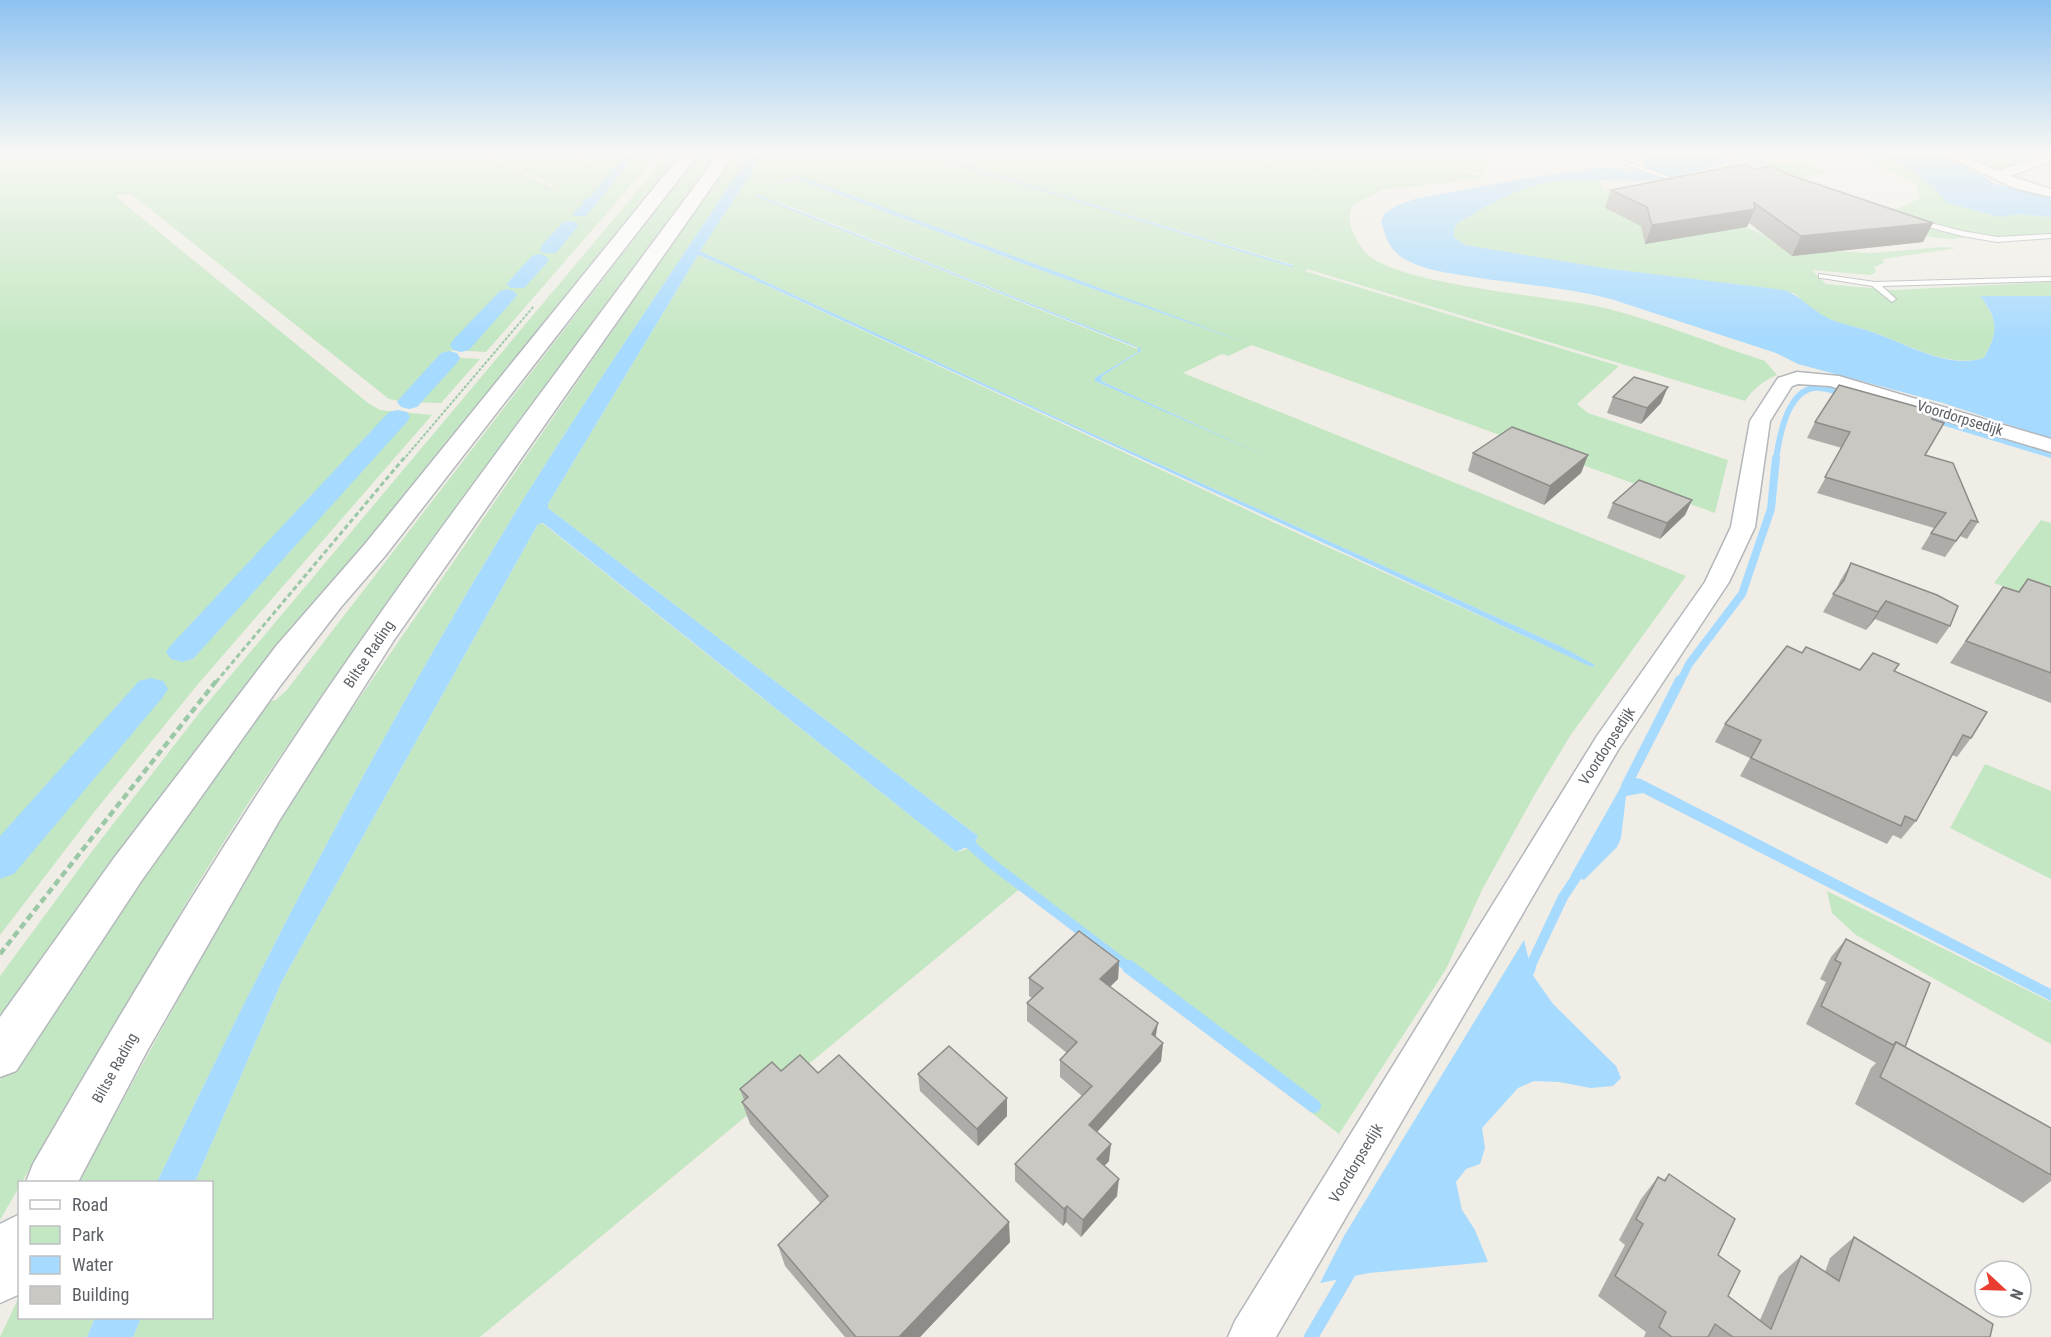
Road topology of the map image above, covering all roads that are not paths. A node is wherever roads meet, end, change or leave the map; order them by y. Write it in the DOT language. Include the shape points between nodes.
graph roads {
  1 [pos="642,214"];
  2 [pos="683,214"];
  3 [pos="1910,220"];
  4 [pos="2051,236"];
  5 [pos="1822,276"];
  6 [pos="2051,279"];
  7 [pos="1875,284"];
  8 [pos="1892,299"];
  9 [pos="2051,446"];
  10 [pos="0,1056"];
  11 [pos="52,1181"];
  12 [pos="18,1244"];
  13 [pos="0,1276"];
  14 [pos="1251,1337"];
  1 -- 10 [label="main road" via="268,679 85,930"];
  2 -- 11 [label="main road, Biltse Rading" via="368,655 266,811 131,1037"];
  3 -- 4 [label="lane" via="1994,239"];
  5 -- 7 [label="lane"];
  6 -- 7 [label="lane"];
  7 -- 8 [label="lane"];
  9 -- 14 [label="street, Voordorpsedijk" via="1832,380 1797,378 1785,382 1760,421 1743,527 1717,582 1607,743"];
  12 -- 13 [label="main road"];
}
